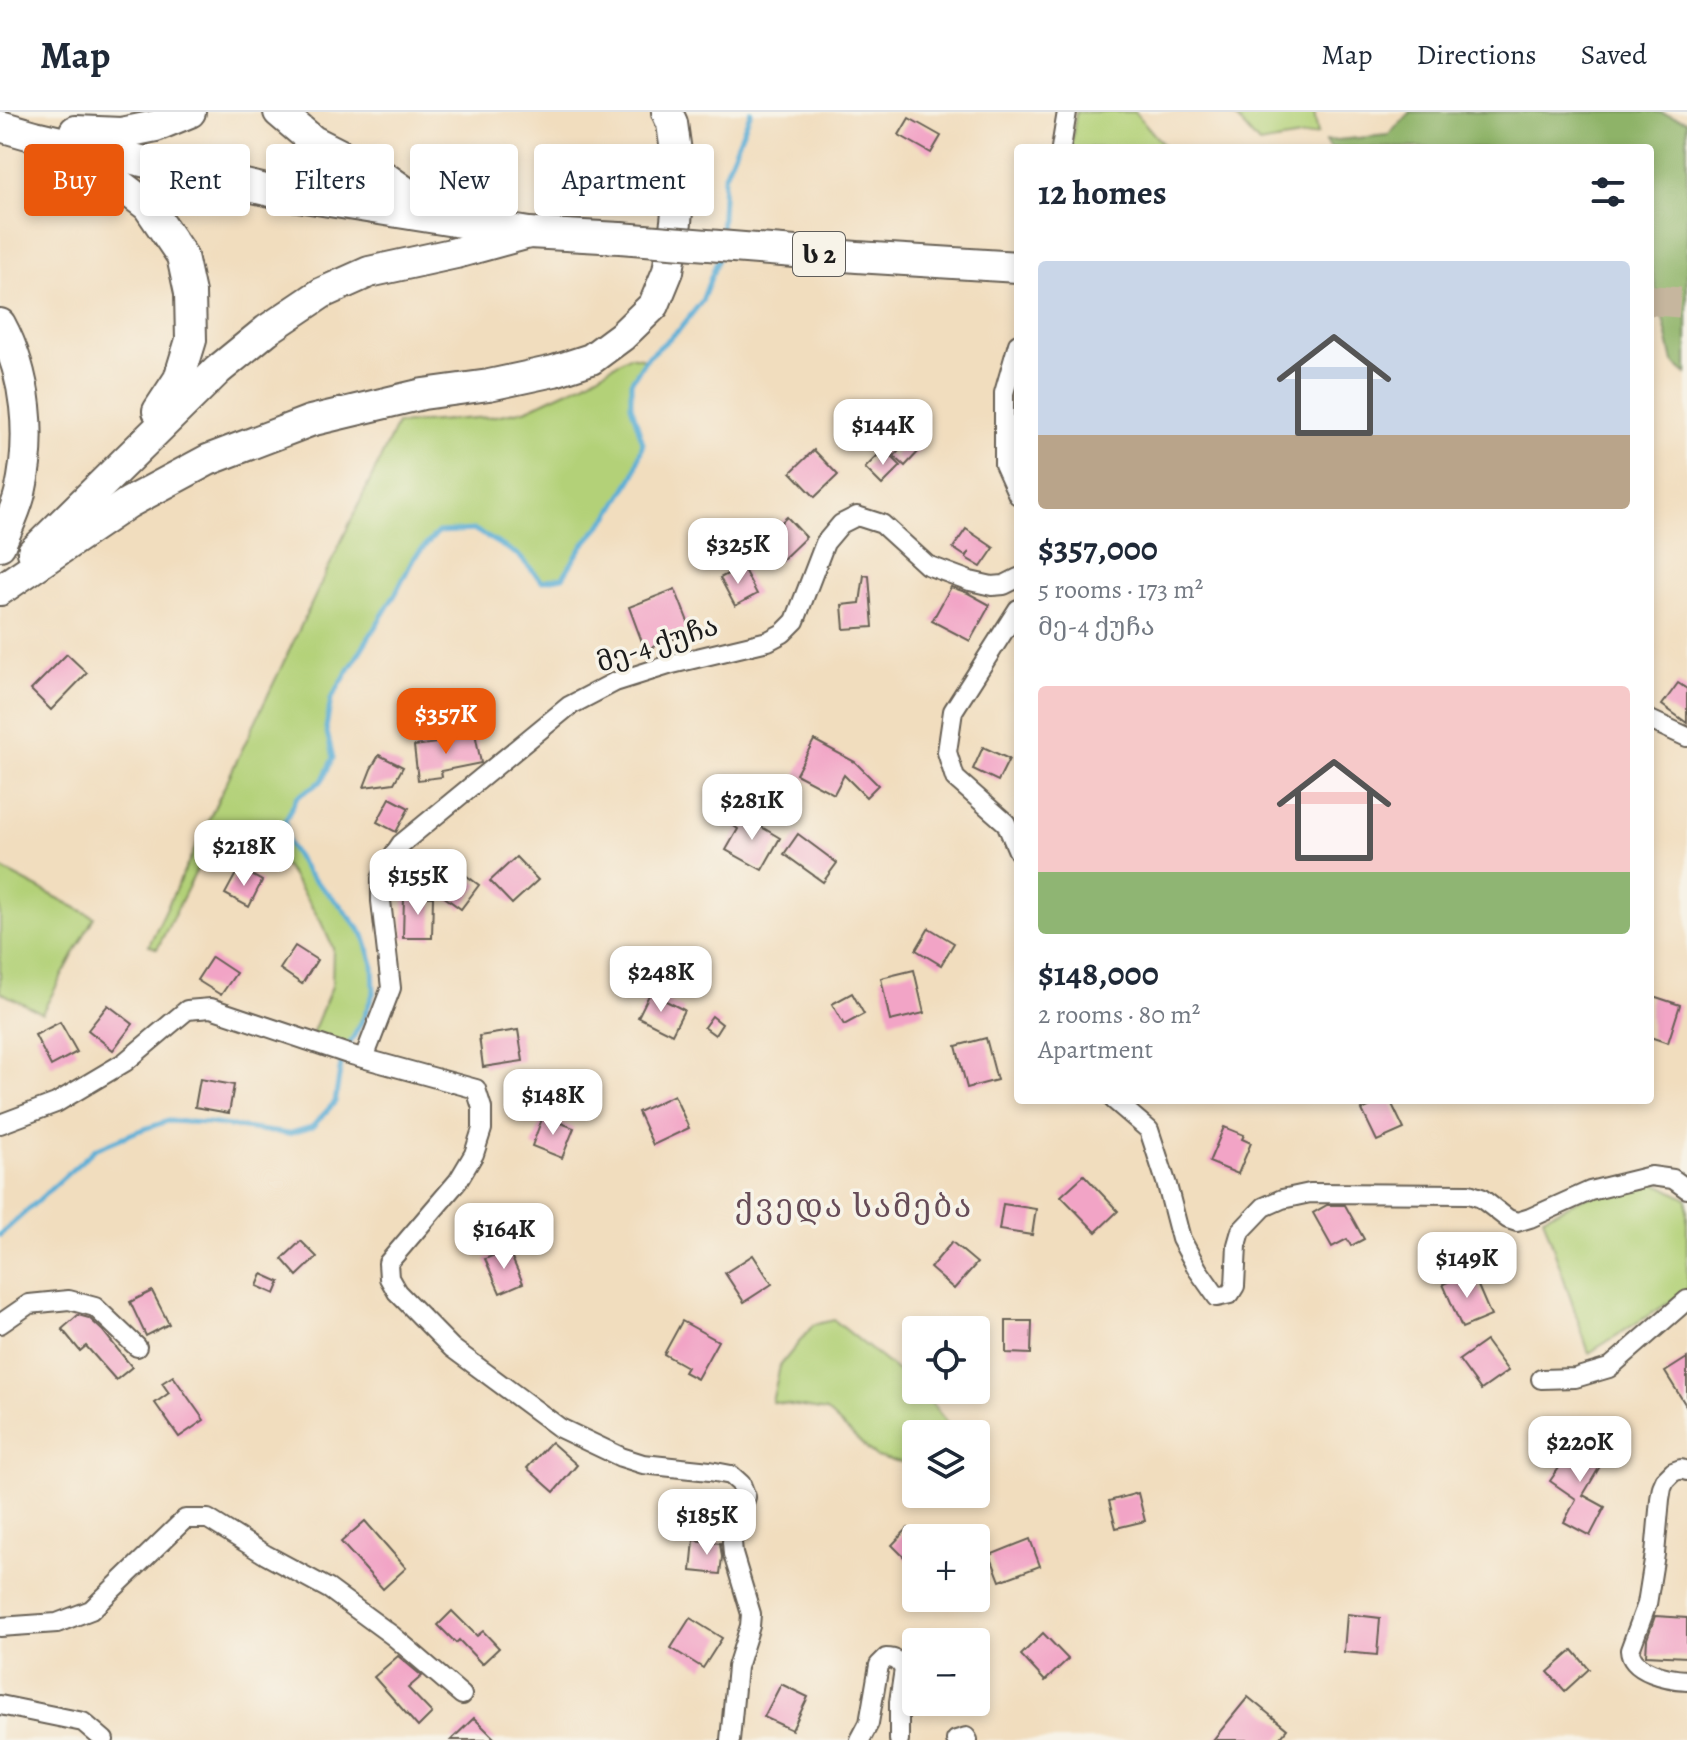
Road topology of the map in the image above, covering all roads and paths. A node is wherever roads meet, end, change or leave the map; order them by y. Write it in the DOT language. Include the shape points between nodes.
graph roads {
  1 [pos="190,112"];
  2 [pos="279,112"];
  3 [pos="667,112"];
  4 [pos="1067,112"];
  5 [pos="0,125"];
  6 [pos="35,136"];
  7 [pos="1062,144"];
  8 [pos="443,219"];
  9 [pos="529,233"];
  10 [pos="1014,267"];
  11 [pos="0,324"];
  12 [pos="1014,358"];
  13 [pos="122,464"];
  14 [pos="1014,486"];
  15 [pos="0,545"];
  16 [pos="1014,580"];
  17 [pos="0,583"];
  18 [pos="0,590"];
  19 [pos="1014,615"];
  20 [pos="1654,722"];
  21 [pos="1687,737"];
  22 [pos="1014,842"];
  23 [pos="348,1053"];
  24 [pos="1119,1104"];
  25 [pos="0,1124"];
  26 [pos="1687,1189"];
  27 [pos="1687,1300"];
  28 [pos="0,1324"];
  29 [pos="137,1347"];
  30 [pos="1541,1379"];
  31 [pos="1687,1471"];
  32 [pos="0,1627"];
  33 [pos="1687,1680"];
  34 [pos="462,1695"];
  35 [pos="0,1705"];
  36 [pos="104,1740"];
  37 [pos="730,1740"];
  38 [pos="860,1740"];
  39 [pos="899,1740"];
  40 [pos="956,1740"];
  41 [pos="968,1740"];
  1 -- 5 [label="highway" via="121,133"];
  2 -- 8 [label="highway" via="313,141 384,177"];
  3 -- 18 [label="highway" via="680,181 668,271 654,305 591,359 324,418 208,460 128,503"];
  4 -- 7 [label="street"];
  5 -- 6 [label="highway, ს 2"];
  6 -- 8 [label="highway, ს 2" via="279,193"];
  6 -- 13 [label="highway" via="99,169 148,206 182,256 190,293 191,340 179,379"];
  8 -- 9 [label="highway, ს 2"];
  9 -- 10 [label="highway, ს 2, bridge"];
  9 -- 13 [label="highway" via="369,272 322,293 218,370"];
  11 -- 15 [label="highway" via="23,392 28,437 20,494"];
  12 -- 14 [label="street" via="1004,393 1004,464"];
  13 -- 17 [label="highway"];
  16 -- 23 [label="street, მე-4 ქუჩა" via="992,586 927,565 882,524 857,516 841,524 825,543 795,621 783,633 615,682 569,706 401,844 390,860 381,879 381,901 391,988"];
  19 -- 22 [label="street" via="953,711 947,752 955,778 1006,823"];
  20 -- 21 [label="street"];
  23 -- 25 [label="street" via="211,1008 187,1010 125,1062 56,1103"];
  23 -- 37 [label="street" via="476,1089 482,1108 474,1154 458,1181 388,1263 397,1292 452,1348 560,1428 643,1464 731,1475 741,1484 746,1497 732,1542 751,1614 737,1667"];
  24 -- 26 [label="street" via="1149,1130 1181,1239 1217,1297 1230,1294 1235,1286 1241,1231 1264,1207 1282,1199 1310,1193 1469,1194 1517,1222 1590,1191 1651,1176 1673,1179"];
  27 -- 30 [label="street" via="1609,1368 1575,1378"];
  28 -- 29 [label="street" via="29,1304 69,1300 95,1307"];
  31 -- 33 [label="street" via="1673,1472 1662,1487 1647,1604 1630,1650 1647,1670"];
  32 -- 34 [label="street" via="57,1623 91,1610 185,1519 208,1519 329,1589"];
  35 -- 36 [label="street" via="83,1722"];
  38 -- 39 [label="street" via="869,1723 879,1665 893,1658 904,1669"];
  40 -- 41 [label="street"];
}
